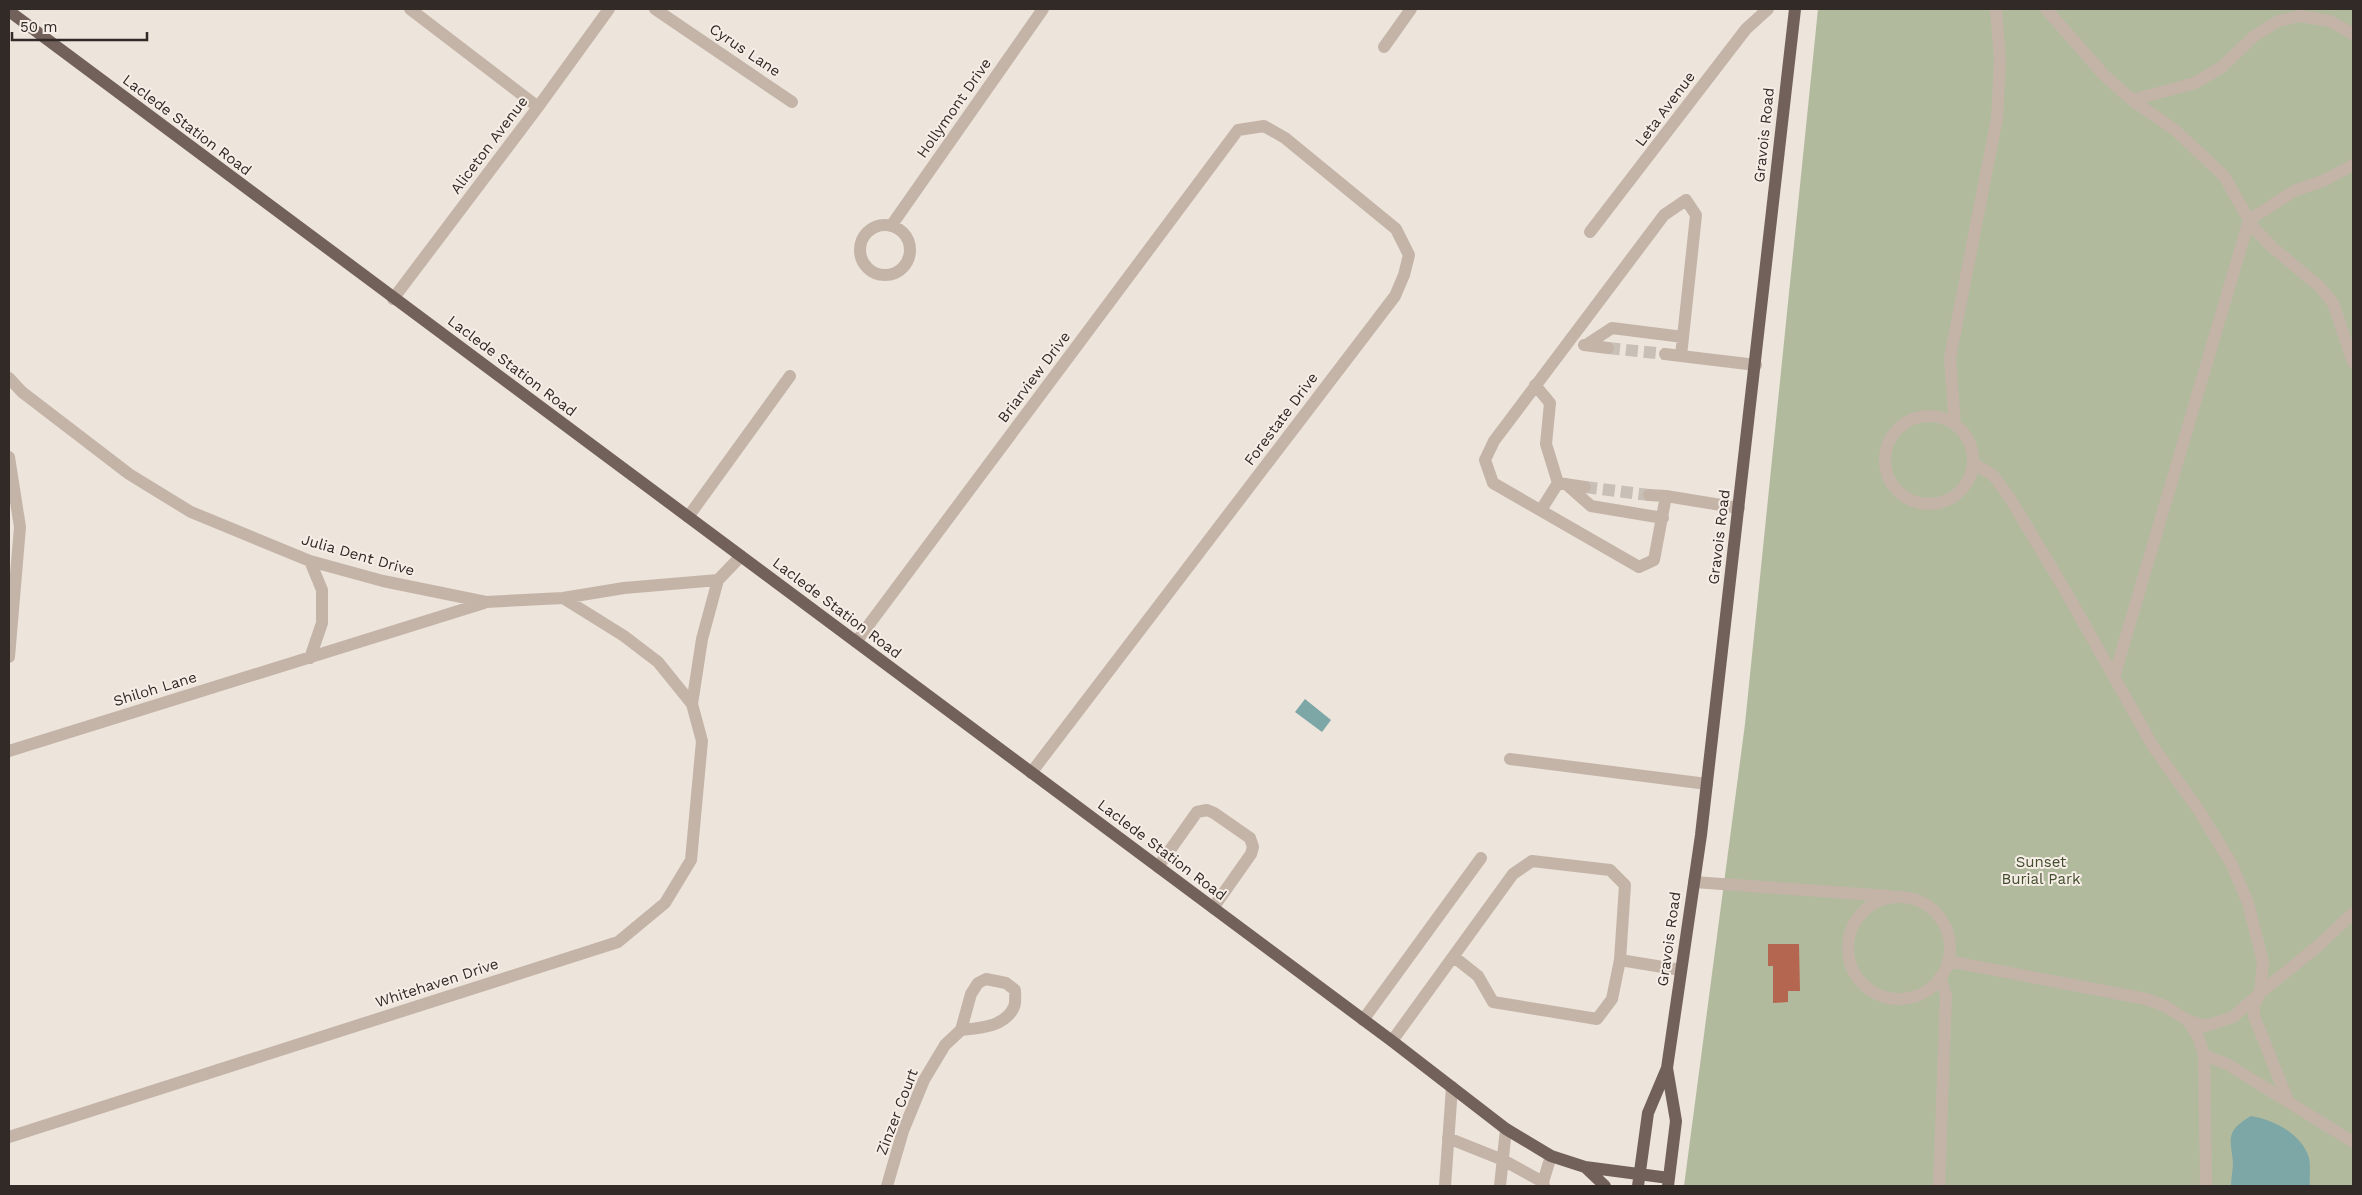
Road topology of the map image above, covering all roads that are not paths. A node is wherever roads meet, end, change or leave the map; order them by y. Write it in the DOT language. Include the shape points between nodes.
graph roads {
  1 [pos="410,9"];
  2 [pos="609,9"];
  3 [pos="655,9"];
  4 [pos="1043,9"];
  5 [pos="1411,9"];
  6 [pos="1768,9"];
  7 [pos="1795,9"];
  8 [pos="1996,9"];
  9 [pos="2046,9"];
  10 [pos="9,11"];
  11 [pos="2353,34"];
  12 [pos="1384,47"];
  13 [pos="2132,100"];
  14 [pos="792,102"];
  15 [pos="538,107"];
  16 [pos="1238,130"];
  17 [pos="2353,165"];
  18 [pos="2249,220"];
  19 [pos="891,226"];
  20 [pos="1590,232"];
  21 [pos="393,299"];
  22 [pos="1683,337"];
  23 [pos="1569,342"];
  24 [pos="1586,345"];
  25 [pos="1608,348"];
  26 [pos="1665,354"];
  27 [pos="1681,356"];
  28 [pos="2353,362"];
  29 [pos="1756,365"];
  30 [pos="790,376"];
  31 [pos="9,378"];
  32 [pos="1535,385"];
  33 [pos="1955,424"];
  34 [pos="9,457"];
  35 [pos="1974,464"];
  36 [pos="1562,483"];
  37 [pos="1585,487"];
  38 [pos="1649,495"];
  39 [pos="1666,496"];
  40 [pos="1739,508"];
  41 [pos="1541,510"];
  42 [pos="688,517"];
  43 [pos="1663,518"];
  44 [pos="741,556"];
  45 [pos="310,561"];
  46 [pos="718,580"];
  47 [pos="563,598"];
  48 [pos="486,602"];
  49 [pos="856,642"];
  50 [pos="9,657"];
  51 [pos="310,658"];
  52 [pos="2114,677"];
  53 [pos="692,704"];
  54 [pos="9,751"];
  55 [pos="1510,759"];
  56 [pos="1031,773"];
  57 [pos="1707,784"];
  58 [pos="1481,858"];
  59 [pos="1158,867"];
  60 [pos="1694,882"];
  61 [pos="1892,896"];
  62 [pos="1213,908"];
  63 [pos="2353,913"];
  64 [pos="1454,957"];
  65 [pos="1620,960"];
  66 [pos="1948,961"];
  67 [pos="1681,970"];
  68 [pos="1940,977"];
  69 [pos="2260,992"];
  70 [pos="1363,1020"];
  71 [pos="2187,1020"];
  72 [pos="961,1030"];
  73 [pos="1392,1041"];
  74 [pos="2204,1055"];
  75 [pos="1667,1068"];
  76 [pos="1452,1087"];
  77 [pos="2288,1101"];
  78 [pos="1506,1129"];
  79 [pos="9,1136"];
  80 [pos="1448,1138"];
  81 [pos="2353,1142"];
  82 [pos="1551,1156"];
  83 [pos="1503,1160"];
  84 [pos="1585,1167"];
  85 [pos="1639,1181"];
  86 [pos="1669,1182"];
  87 [pos="1544,1184"];
  88 [pos="887,1186"];
  89 [pos="1445,1186"];
  90 [pos="1500,1186"];
  91 [pos="1605,1186"];
  92 [pos="1938,1186"];
  93 [pos="2206,1186"];
  1 -- 15 [label="street"];
  2 -- 15 [label="street, Aliceton Avenue"];
  3 -- 14 [label="street, Cyrus Lane"];
  4 -- 19 [label="street, Hollymont Drive"];
  5 -- 12 [label="street"];
  6 -- 20 [label="street, Leta Avenue" via="1746,29"];
  7 -- 29 [label="main road, Gravois Road"];
  8 -- 33 [label="street" via="2000,60 1997,118 1950,358"];
  9 -- 13 [label="street" via="2104,75"];
  10 -- 21 [label="main road, Laclede Station Road"];
  11 -- 13 [label="street" via="2330,21 2300,16 2278,21 2252,38 2222,67 2194,83"];
  13 -- 18 [label="street" via="2175,130 2224,176"];
  15 -- 21 [label="street, Aliceton Avenue"];
  16 -- 49 [label="street, Briarview Drive"];
  16 -- 56 [label="street, Forestate Drive" via="1264,126 1285,138 1396,229 1409,255 1404,275 1395,296"];
  17 -- 18 [label="street" via="2294,192"];
  18 -- 28 [label="street" via="2272,247 2320,287 2333,303"];
  18 -- 52 [label="street"];
  19 -- 19 [label="street" via="868,232 861,246 868,268 882,275 898,272 909,259 905,234"];
  21 -- 42 [label="main road, Laclede Station Road"];
  22 -- 23 [label="street" via="1696,215 1686,200 1664,215"];
  22 -- 24 [label="street" via="1612,328"];
  22 -- 27 [label="street"];
  23 -- 24 [label="street"];
  23 -- 32 [label="street"];
  24 -- 25 [label="street"];
  26 -- 27 [label="street"];
  27 -- 29 [label="street"];
  29 -- 40 [label="main road, Gravois Road"];
  30 -- 42 [label="street"];
  31 -- 45 [label="street, Julia Dent Drive" via="22,392 129,474 191,512"];
  32 -- 36 [label="street" via="1550,403 1546,444"];
  32 -- 41 [label="street" via="1485,460 1493,483"];
  33 -- 35 [label="street" via="1970,441"];
  33 -- 35 [label="street" via="1930,416 1916,418 1899,429 1887,446 1885,459 1892,485 1914,502 1940,503 1963,489"];
  34 -- 50 [label="street" via="20,527"];
  35 -- 52 [label="street" via="1993,475 2011,500"];
  36 -- 37 [label="street"];
  36 -- 41 [label="street"];
  36 -- 43 [label="street" via="1591,506"];
  38 -- 39 [label="street"];
  39 -- 40 [label="street"];
  39 -- 43 [label="street"];
  40 -- 57 [label="main road, Gravois Road"];
  41 -- 43 [label="street" via="1639,567 1654,560"];
  42 -- 44 [label="main road, Laclede Station Road"];
  44 -- 46 [label="street, Whitehaven Drive"];
  44 -- 49 [label="main road, Laclede Station Road"];
  45 -- 48 [label="street, Julia Dent Drive" via="383,581"];
  45 -- 51 [label="street" via="322,590 322,622"];
  46 -- 47 [label="street, Julia Dent Drive" via="624,588"];
  46 -- 53 [label="street, Whitehaven Drive" via="702,639"];
  47 -- 48 [label="street, Julia Dent Drive"];
  47 -- 53 [label="street, Whitehaven Drive" via="624,636 658,662"];
  48 -- 51 [label="street, Shiloh Lane"];
  49 -- 56 [label="main road, Laclede Station Road"];
  51 -- 54 [label="street, Shiloh Lane"];
  52 -- 69 [label="street" via="2154,748 2198,809 2231,863 2248,903 2263,962"];
  53 -- 79 [label="street, Whitehaven Drive" via="702,741 691,860 664,903 618,942"];
  55 -- 57 [label="street"];
  56 -- 59 [label="main road, Laclede Station Road"];
  57 -- 60 [label="main road, Gravois Road"];
  58 -- 70 [label="street"];
  59 -- 62 [label="main road, Laclede Station Road"];
  59 -- 62 [label="street" via="1197,812 1214,813 1250,838 1251,854"];
  60 -- 61 [label="street"];
  60 -- 67 [label="main road, Gravois Road"];
  61 -- 66 [label="street" via="1924,903 1937,914 1946,928 1950,945"];
  61 -- 68 [label="street" via="1862,911 1852,925 1848,941 1854,974 1872,992 1896,999 1914,997 1929,989"];
  62 -- 70 [label="main road, Laclede Station Road"];
  63 -- 69 [label="street"];
  64 -- 65 [label="street" via="1478,976 1493,1002 1597,1019 1612,999"];
  64 -- 65 [label="street" via="1513,874 1532,861 1610,870 1624,885"];
  64 -- 73 [label="street"];
  65 -- 67 [label="street"];
  66 -- 68 [label="street"];
  66 -- 71 [label="street" via="2146,998"];
  67 -- 75 [label="main road, Gravois Road"];
  68 -- 92 [label="street" via="1946,995"];
  69 -- 71 [label="street" via="2233,1017 2205,1026"];
  69 -- 77 [label="street" via="2254,1005 2254,1016"];
  70 -- 73 [label="main road, Laclede Station Road"];
  71 -- 74 [label="street" via="2198,1036"];
  72 -- 72 [label="street, Zinzer Court" via="1002,1021 1014,1006 1015,990 1006,983 986,979 978,983 971,994"];
  72 -- 88 [label="street, Zinzer Court" via="945,1046 924,1080 903,1132"];
  73 -- 76 [label="main road, Laclede Station Road"];
  74 -- 77 [label="street" via="2227,1064"];
  74 -- 93 [label="street"];
  75 -- 85 [label="main road, Gravois Road" via="1648,1113"];
  75 -- 86 [label="main road, Gravois Road" via="1676,1121"];
  76 -- 78 [label="main road, Laclede Station Road"];
  76 -- 80 [label="street"];
  77 -- 81 [label="street"];
  78 -- 82 [label="main road, Laclede Station Road"];
  78 -- 83 [label="street"];
  80 -- 83 [label="street"];
  80 -- 89 [label="street"];
  82 -- 84 [label="main road, Laclede Station Road"];
  82 -- 87 [label="street"];
  83 -- 87 [label="street"];
  83 -- 90 [label="street"];
  84 -- 85 [label="main road, Laclede Station Road"];
  84 -- 91 [label="main road"];
  85 -- 86 [label="main road, Laclede Station Road"];
}
